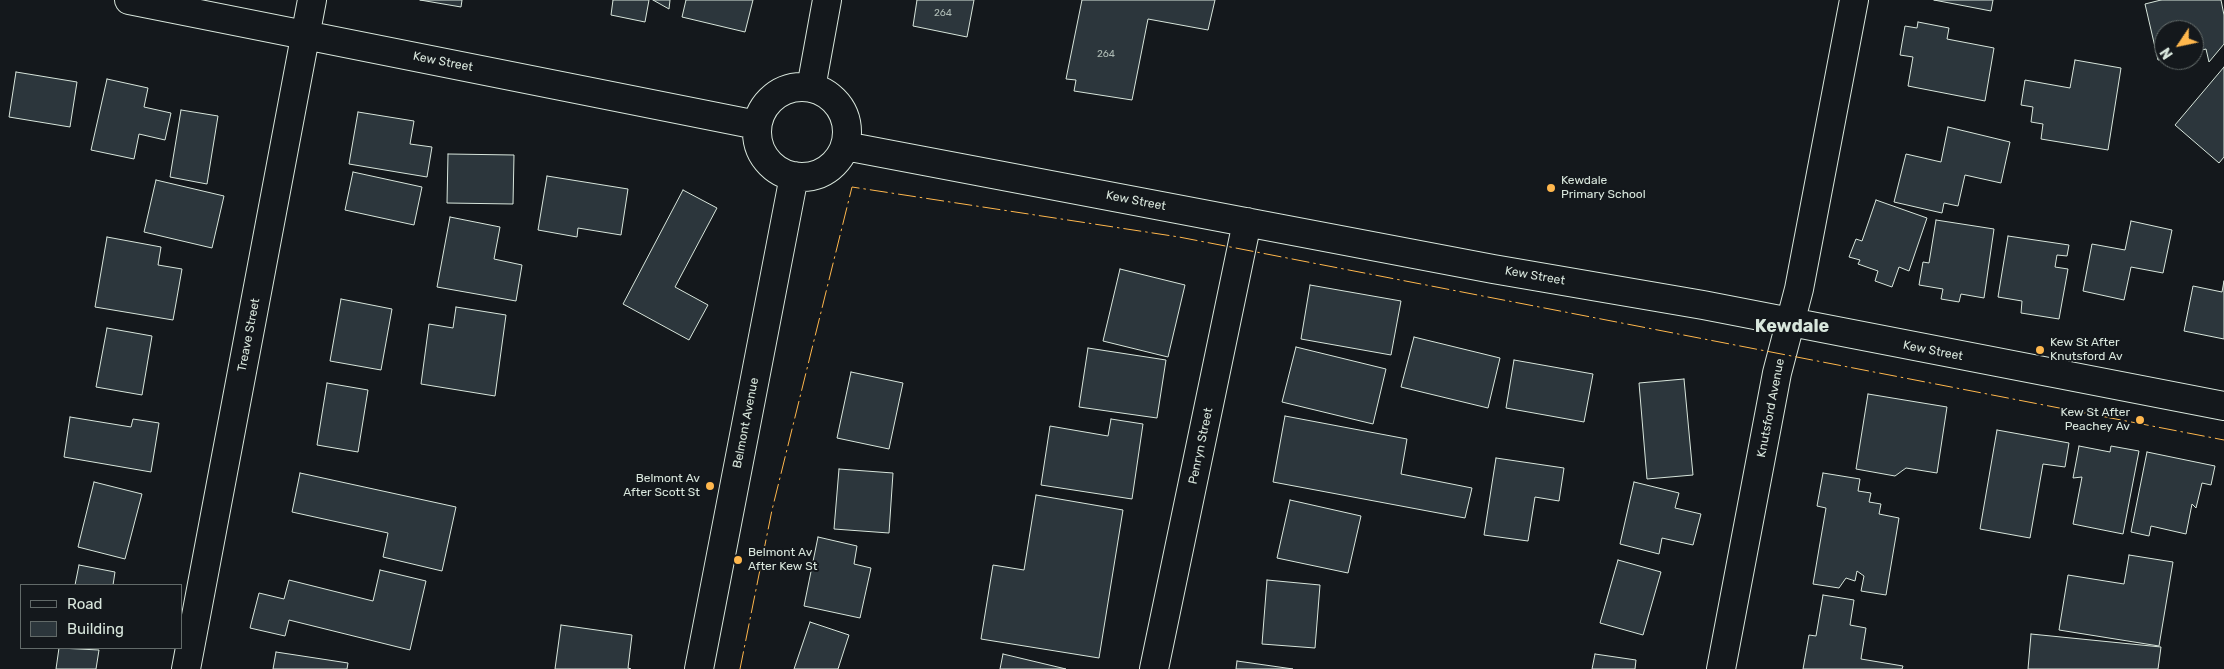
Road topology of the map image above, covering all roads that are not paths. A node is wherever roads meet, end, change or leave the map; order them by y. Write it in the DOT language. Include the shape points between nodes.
graph roads {
  1 [pos="129,0"];
  2 [pos="312,0"];
  3 [pos="827,0"];
  4 [pos="1854,0"];
  5 [pos="306,35"];
  6 [pos="811,88"];
  7 [pos="757,125"];
  8 [pos="845,146"];
  9 [pos="794,176"];
  10 [pos="1247,222"];
  11 [pos="1789,323"];
  12 [pos="2224,406"];
  13 [pos="186,669"];
  14 [pos="699,669"];
  15 [pos="1154,669"];
  16 [pos="1721,669"];
  1 -- 5 [label="street, Kew Street"];
  2 -- 5 [label="street, Treave Street"];
  3 -- 6 [label="street"];
  4 -- 11 [label="street, Knutsford Avenue"];
  5 -- 7 [label="street, Kew Street"];
  5 -- 13 [label="street, Treave Street"];
  6 -- 7 [label="street" via="796,87 783,91 762,111"];
  6 -- 8 [label="street" via="836,103 847,131"];
  7 -- 9 [label="street" via="762,152 781,172"];
  8 -- 9 [label="street" via="839,158 819,174"];
  8 -- 10 [label="street, Kew Street"];
  9 -- 14 [label="street, Belmont Avenue"];
  10 -- 11 [label="street, Kew Street"];
  10 -- 15 [label="street, Penryn Street"];
  11 -- 12 [label="street, Kew Street"];
  11 -- 16 [label="street, Knutsford Avenue"];
}
